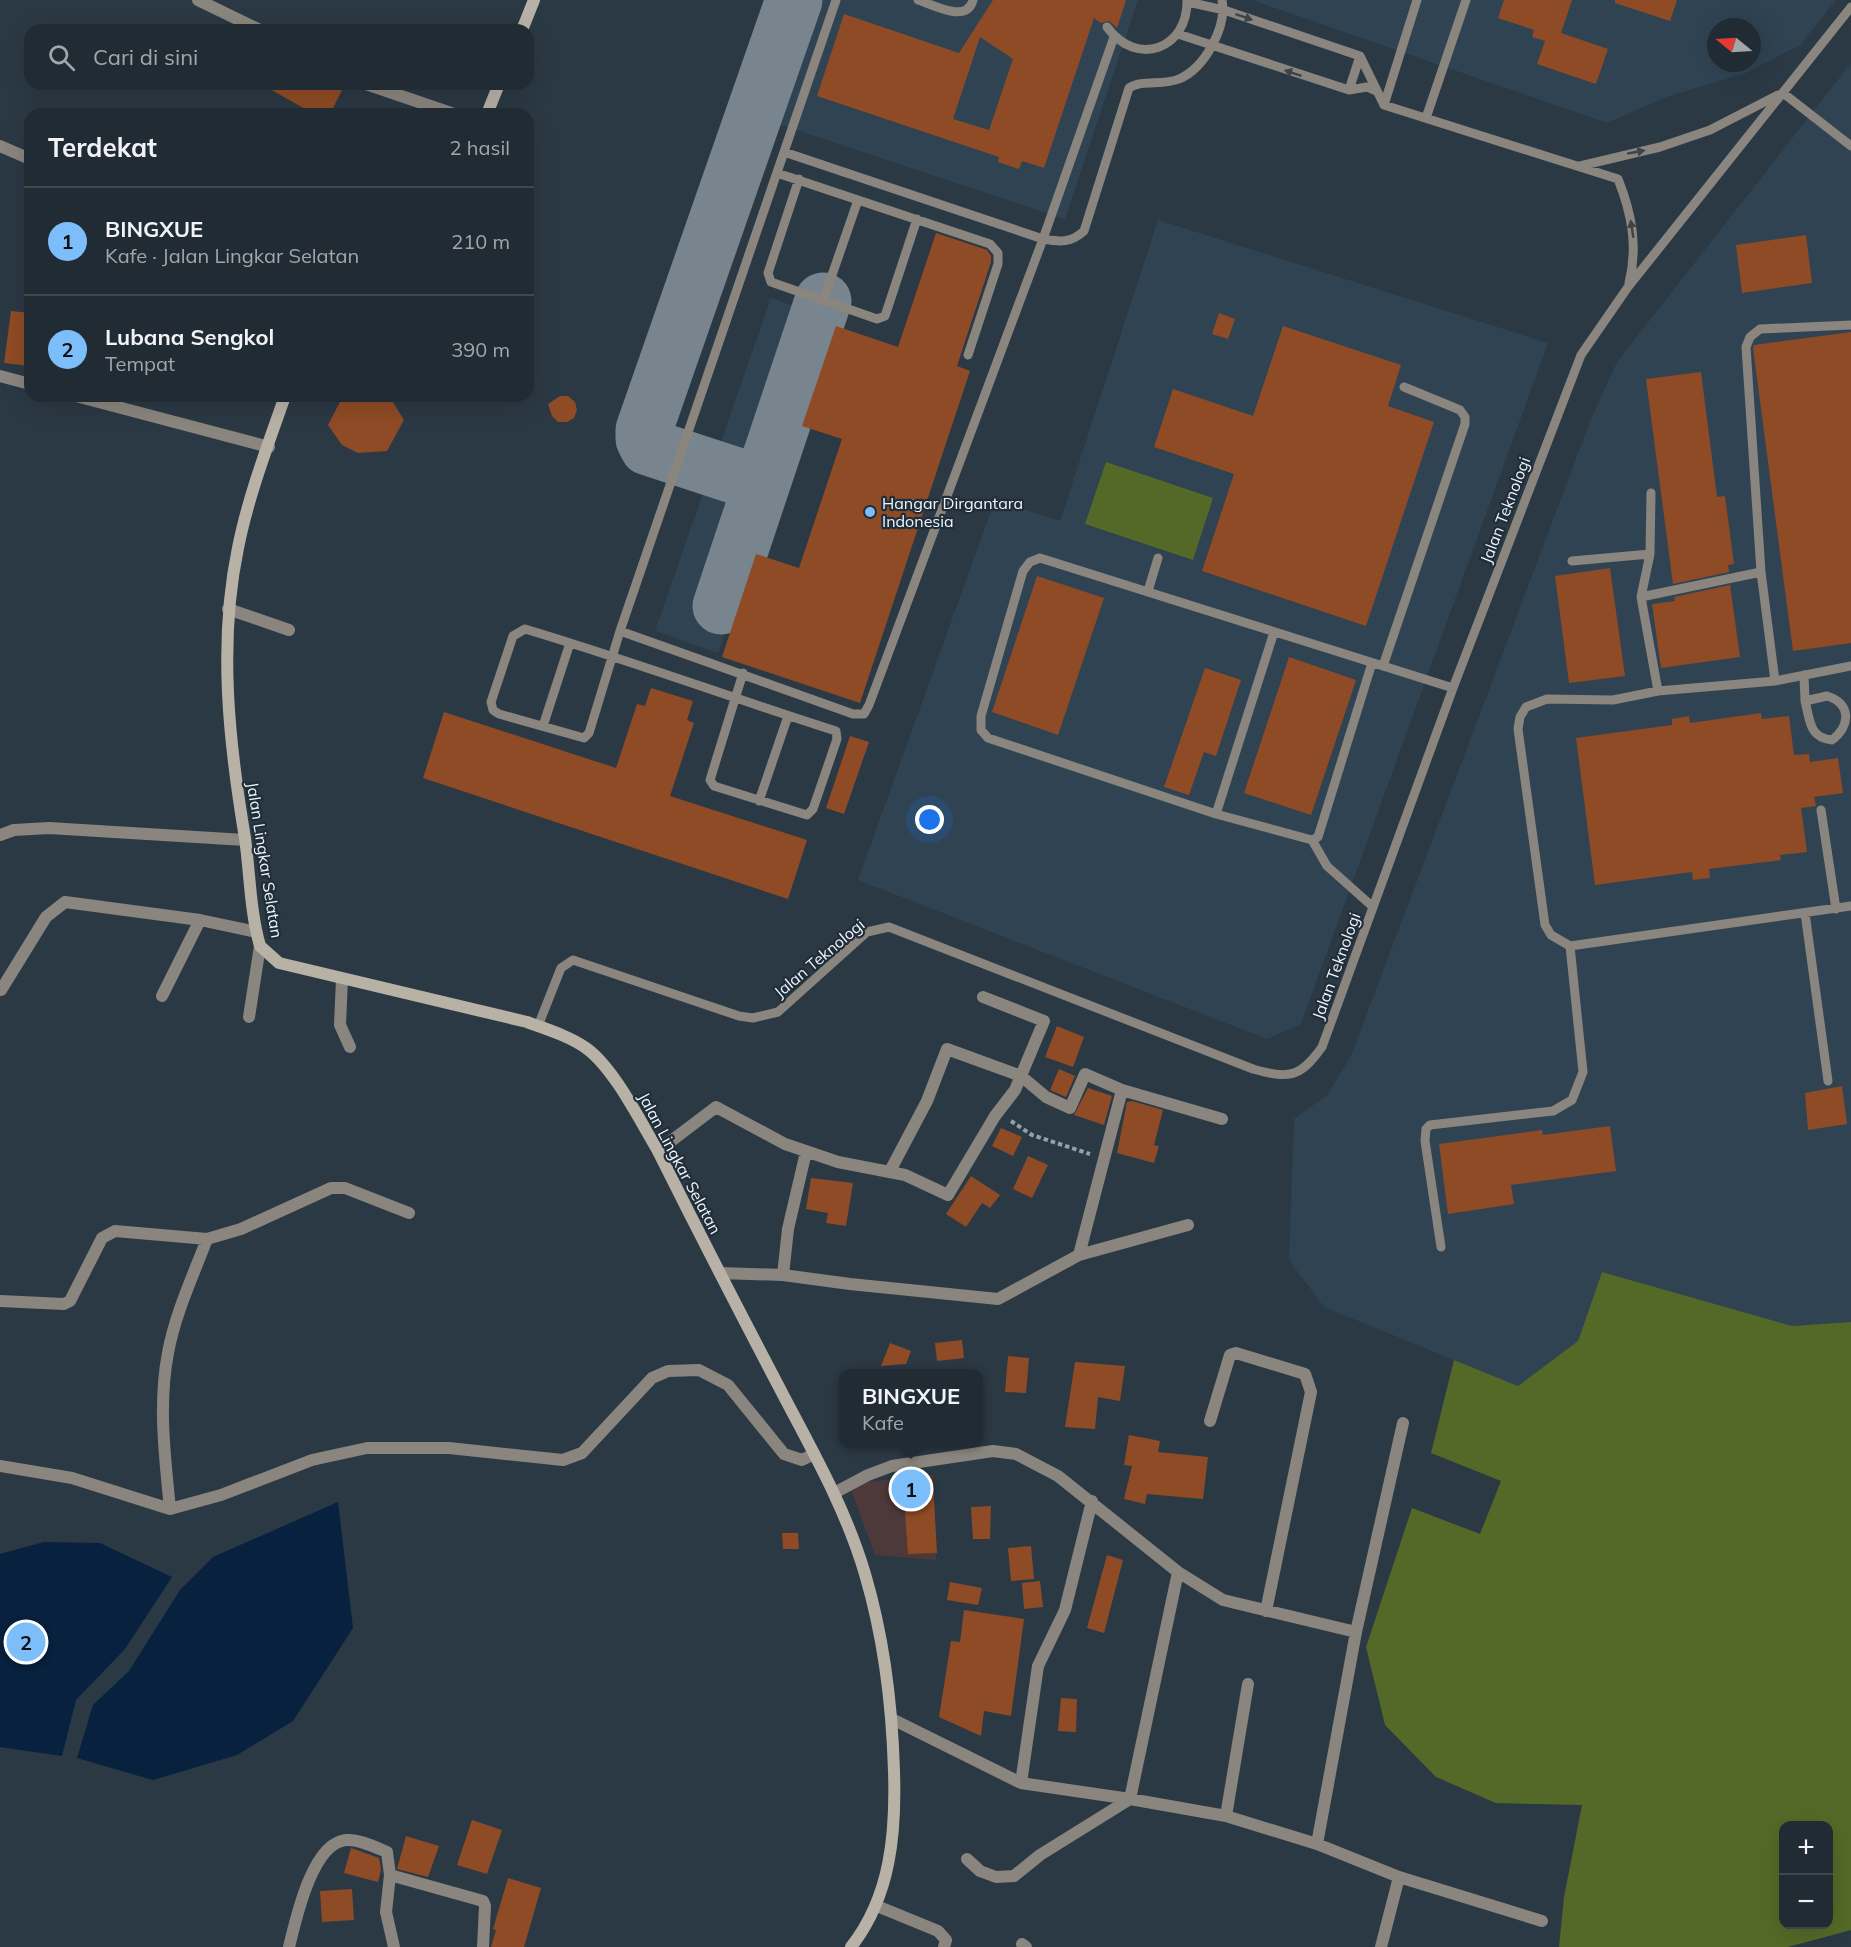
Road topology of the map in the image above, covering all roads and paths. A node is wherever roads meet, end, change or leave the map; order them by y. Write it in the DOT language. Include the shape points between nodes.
graph roads {
  1 [pos="198,0"];
  2 [pos="534,0"];
  3 [pos="836,0"];
  4 [pos="918,0"];
  5 [pos="974,0"];
  6 [pos="1417,0"];
  7 [pos="1466,0"];
  8 [pos="1187,1"];
  9 [pos="1223,5"];
  10 [pos="1851,7"];
  11 [pos="248,24"];
  12 [pos="524,24"];
  13 [pos="1107,27"];
  14 [pos="1178,34"];
  15 [pos="1114,37"];
  16 [pos="1211,46"];
  17 [pos="1360,56"];
  18 [pos="384,90"];
  19 [pos="497,90"];
  20 [pos="1349,90"];
  21 [pos="1376,91"];
  22 [pos="1783,93"];
  23 [pos="1384,105"];
  24 [pos="436,108"];
  25 [pos="489,108"];
  26 [pos="1426,118"];
  27 [pos="0,146"];
  28 [pos="1851,146"];
  29 [pos="784,152"];
  30 [pos="24,156"];
  31 [pos="1579,167"];
  32 [pos="777,173"];
  33 [pos="799,179"];
  34 [pos="858,200"];
  35 [pos="917,219"];
  36 [pos="1043,239"];
  37 [pos="1628,287"];
  38 [pos="823,301"];
  39 [pos="1851,325"];
  40 [pos="968,355"];
  41 [pos="0,376"];
  42 [pos="24,382"];
  43 [pos="1404,387"];
  44 [pos="99,402"];
  45 [pos="283,402"];
  46 [pos="269,447"];
  47 [pos="1652,493"];
  48 [pos="1650,554"];
  49 [pos="1158,558"];
  50 [pos="1572,561"];
  51 [pos="1761,572"];
  52 [pos="1148,591"];
  53 [pos="1641,597"];
  54 [pos="228,609"];
  55 [pos="289,630"];
  56 [pos="620,631"];
  57 [pos="1274,632"];
  58 [pos="570,643"];
  59 [pos="612,656"];
  60 [pos="1372,663"];
  61 [pos="1383,666"];
  62 [pos="1851,666"];
  63 [pos="743,673"];
  64 [pos="1804,675"];
  65 [pos="1775,681"];
  66 [pos="1453,688"];
  67 [pos="1658,691"];
  68 [pos="733,698"];
  69 [pos="1805,701"];
  70 [pos="788,716"];
  71 [pos="543,726"];
  72 [pos="759,801"];
  73 [pos="1821,810"];
  74 [pos="1216,814"];
  75 [pos="0,835"];
  76 [pos="245,840"];
  77 [pos="1312,840"];
  78 [pos="1851,906"];
  79 [pos="1373,907"];
  80 [pos="1836,909"];
  81 [pos="1805,913"];
  82 [pos="200,920"];
  83 [pos="256,932"];
  84 [pos="260,946"];
  85 [pos="1570,946"];
  86 [pos="342,979"];
  87 [pos="1,990"];
  88 [pos="162,996"];
  89 [pos="982,998"];
  90 [pos="249,1017"];
  91 [pos="538,1026"];
  92 [pos="350,1047"];
  93 [pos="1021,1076"];
  94 [pos="1828,1081"];
  95 [pos="1122,1090"];
  96 [pos="998,1113"];
  97 [pos="1222,1119"];
  98 [pos="658,1151"];
  99 [pos="806,1152"];
  100 [pos="1104,1159"];
  101 [pos="890,1170"];
  102 [pos="410,1213"];
  103 [pos="1188,1225"];
  104 [pos="207,1239"];
  105 [pos="1441,1247"];
  106 [pos="1079,1255"];
  107 [pos="720,1274"];
  108 [pos="783,1275"];
  109 [pos="0,1301"];
  110 [pos="1210,1421"];
  111 [pos="1403,1423"];
  112 [pos="814,1454"];
  113 [pos="0,1466"];
  114 [pos="836,1492"];
  115 [pos="1092,1502"];
  116 [pos="170,1509"];
  117 [pos="1178,1572"];
  118 [pos="1266,1611"];
  119 [pos="1356,1632"];
  120 [pos="1248,1684"];
  121 [pos="892,1719"];
  122 [pos="1021,1783"];
  123 [pos="1130,1799"];
  124 [pos="1226,1816"];
  125 [pos="1317,1844"];
  126 [pos="967,1859"];
  127 [pos="390,1875"];
  128 [pos="1399,1877"];
  129 [pos="877,1906"];
  130 [pos="1542,1921"];
  131 [pos="289,1947"];
  132 [pos="394,1947"];
  133 [pos="483,1947"];
  134 [pos="851,1947"];
  135 [pos="944,1947"];
  136 [pos="1381,1947"];
  1 -- 11 [label="street"];
  2 -- 12 [label="main road"];
  3 -- 29 [label="lane"];
  4 -- 5 [label="lane" via="958,13"];
  6 -- 23 [label="lane"];
  7 -- 26 [label="lane"];
  8 -- 9 [label="lane"];
  8 -- 14 [label="lane" via="1186,19"];
  9 -- 16 [label="lane"];
  9 -- 17 [label="lane, one-way"];
  10 -- 22 [label="lane, Jalan Teknologi"];
  13 -- 15 [label="lane"];
  14 -- 15 [label="lane" via="1147,50 1135,49"];
  14 -- 16 [label="lane"];
  15 -- 36 [label="lane"];
  20 -- 16 [label="lane, one-way"];
  16 -- 36 [label="lane" via="1198,68 1179,79 1128,88 1084,231 1075,240"];
  17 -- 20 [label="lane"];
  17 -- 21 [label="lane"];
  18 -- 24 [label="street"];
  19 -- 25 [label="main road"];
  20 -- 21 [label="lane" via="1366,87"];
  21 -- 23 [label="lane"];
  22 -- 28 [label="lane"];
  31 -- 22 [label="lane, one-way" via="1660,147 1710,129"];
  22 -- 37 [label="lane, Jalan Teknologi"];
  23 -- 26 [label="lane"];
  26 -- 31 [label="lane"];
  27 -- 30 [label="street"];
  29 -- 32 [label="lane"];
  29 -- 36 [label="lane"];
  37 -- 31 [label="lane, one-way" via="1635,253 1628,207 1618,179"];
  32 -- 33 [label="lane"];
  32 -- 56 [label="lane"];
  33 -- 34 [label="lane"];
  33 -- 38 [label="lane" via="768,273 771,282"];
  34 -- 35 [label="lane"];
  34 -- 38 [label="lane"];
  35 -- 38 [label="lane" via="885,316 877,319"];
  35 -- 40 [label="lane" via="981,239 998,253 998,264"];
  36 -- 63 [label="lane" via="864,714 853,714"];
  37 -- 66 [label="lane, Jalan Teknologi" via="1581,355"];
  39 -- 51 [label="lane" via="1760,329 1746,346"];
  41 -- 42 [label="street"];
  43 -- 61 [label="lane" via="1460,410 1465,424"];
  44 -- 46 [label="street"];
  45 -- 46 [label="main road, Jalan Lingkar Selatan"];
  46 -- 54 [label="main road, Jalan Lingkar Selatan" via="241,534"];
  47 -- 48 [label="lane"];
  48 -- 50 [label="lane"];
  48 -- 53 [label="lane"];
  49 -- 52 [label="lane"];
  51 -- 53 [label="lane"];
  51 -- 65 [label="lane"];
  52 -- 57 [label="lane"];
  52 -- 74 [label="lane" via="1040,558 1030,562 1023,571 981,716 981,729 988,738"];
  53 -- 67 [label="lane"];
  54 -- 55 [label="street"];
  54 -- 76 [label="main road, Jalan Lingkar Selatan" via="228,690"];
  56 -- 59 [label="lane"];
  56 -- 63 [label="lane"];
  57 -- 60 [label="lane"];
  57 -- 74 [label="lane"];
  58 -- 59 [label="lane"];
  58 -- 71 [label="lane"];
  58 -- 71 [label="lane" via="520,630 513,636 493,696 493,710 499,714"];
  59 -- 68 [label="lane"];
  59 -- 71 [label="lane" via="589,733 584,738"];
  60 -- 61 [label="lane"];
  60 -- 77 [label="lane" via="1318,837"];
  61 -- 66 [label="lane"];
  62 -- 64 [label="lane"];
  63 -- 68 [label="lane"];
  64 -- 65 [label="lane"];
  64 -- 69 [label="lane"];
  65 -- 67 [label="lane"];
  66 -- 79 [label="lane, Jalan Teknologi"];
  67 -- 85 [label="lane" via="1613,700 1547,699 1526,707 1520,717 1518,729 1545,925 1551,935"];
  68 -- 70 [label="lane"];
  68 -- 72 [label="lane" via="710,780 714,786"];
  69 -- 69 [label="lane" via="1827,696 1840,700 1846,708 1839,735 1832,740 1813,733"];
  70 -- 72 [label="lane"];
  70 -- 72 [label="lane" via="836,731 837,739 813,810 807,815"];
  73 -- 80 [label="lane"];
  74 -- 77 [label="lane"];
  75 -- 76 [label="street" via="38,828"];
  76 -- 83 [label="main road, Jalan Lingkar Selatan"];
  77 -- 79 [label="lane" via="1327,866"];
  78 -- 80 [label="lane"];
  79 -- 91 [label="lane, Jalan Teknologi" via="1322,1047 1306,1069 1278,1076 889,927 867,932 778,1012 753,1018 573,960 561,968"];
  80 -- 81 [label="lane"];
  81 -- 85 [label="lane"];
  81 -- 94 [label="lane"];
  82 -- 83 [label="street"];
  82 -- 87 [label="street" via="65,902 46,917"];
  82 -- 88 [label="street"];
  83 -- 84 [label="main road, Jalan Lingkar Selatan"];
  84 -- 86 [label="main road, Jalan Lingkar Selatan" via="279,963"];
  84 -- 90 [label="street"];
  85 -- 105 [label="lane" via="1583,1072 1579,1088 1572,1100 1553,1111 1430,1125 1426,1129"];
  86 -- 91 [label="main road, Jalan Lingkar Selatan"];
  86 -- 92 [label="street" via="340,1025"];
  89 -- 93 [label="street" via="1044,1021"];
  91 -- 98 [label="main road, Jalan Lingkar Selatan" via="586,1048 598,1060 626,1097"];
  93 -- 95 [label="street" via="1046,1097 1070,1108 1085,1074"];
  93 -- 96 [label="street" via="1010,1100"];
  93 -- 101 [label="street" via="947,1049 927,1101"];
  95 -- 97 [label="street"];
  95 -- 100 [label="street"];
  96 -- 100 [label="path" via="1032,1135"];
  96 -- 101 [label="street" via="948,1195"];
  98 -- 99 [label="street" via="716,1107"];
  98 -- 107 [label="main road, Jalan Lingkar Selatan"];
  99 -- 101 [label="street" via="838,1162"];
  99 -- 108 [label="street" via="788,1229"];
  100 -- 106 [label="street"];
  102 -- 104 [label="street" via="345,1188 332,1188 241,1229"];
  103 -- 106 [label="street"];
  104 -- 109 [label="street" via="115,1231 102,1238 70,1301"];
  104 -- 116 [label="street" via="168,1351 164,1380 163,1424"];
  106 -- 108 [label="street" via="998,1299"];
  107 -- 108 [label="street"];
  107 -- 112 [label="main road, Jalan Lingkar Selatan"];
  110 -- 118 [label="street" via="1230,1355 1236,1353 1305,1374 1310,1382"];
  111 -- 119 [label="street"];
  112 -- 114 [label="main road, Jalan Lingkar Selatan"];
  112 -- 116 [label="street" via="802,1460 784,1454 720,1379 699,1370 668,1371 652,1378 573,1458 551,1461 449,1449 367,1448 312,1460 220,1495"];
  113 -- 116 [label="street" via="72,1478"];
  114 -- 115 [label="street" via="892,1466 993,1450 1030,1459"];
  114 -- 121 [label="main road, Jalan Lingkar Selatan" via="865,1573 883,1644"];
  115 -- 117 [label="street"];
  115 -- 122 [label="street" via="1065,1610 1038,1666"];
  117 -- 118 [label="street" via="1223,1600"];
  117 -- 123 [label="street"];
  118 -- 119 [label="street"];
  119 -- 125 [label="street"];
  120 -- 124 [label="street"];
  121 -- 122 [label="street"];
  121 -- 129 [label="main road, Jalan Lingkar Selatan" via="895,1808 887,1874"];
  122 -- 123 [label="street"];
  123 -- 124 [label="street"];
  123 -- 126 [label="street" via="1040,1855 1014,1876 996,1877 980,1871"];
  124 -- 125 [label="street"];
  125 -- 128 [label="street"];
  127 -- 131 [label="street" via="387,1852 348,1840 327,1849 315,1866"];
  127 -- 132 [label="street" via="386,1912"];
  127 -- 133 [label="street" via="483,1901"];
  128 -- 130 [label="street"];
  128 -- 136 [label="street"];
  129 -- 134 [label="main road, Jalan Lingkar Selatan"];
  129 -- 135 [label="street" via="938,1931 946,1940"];
}
